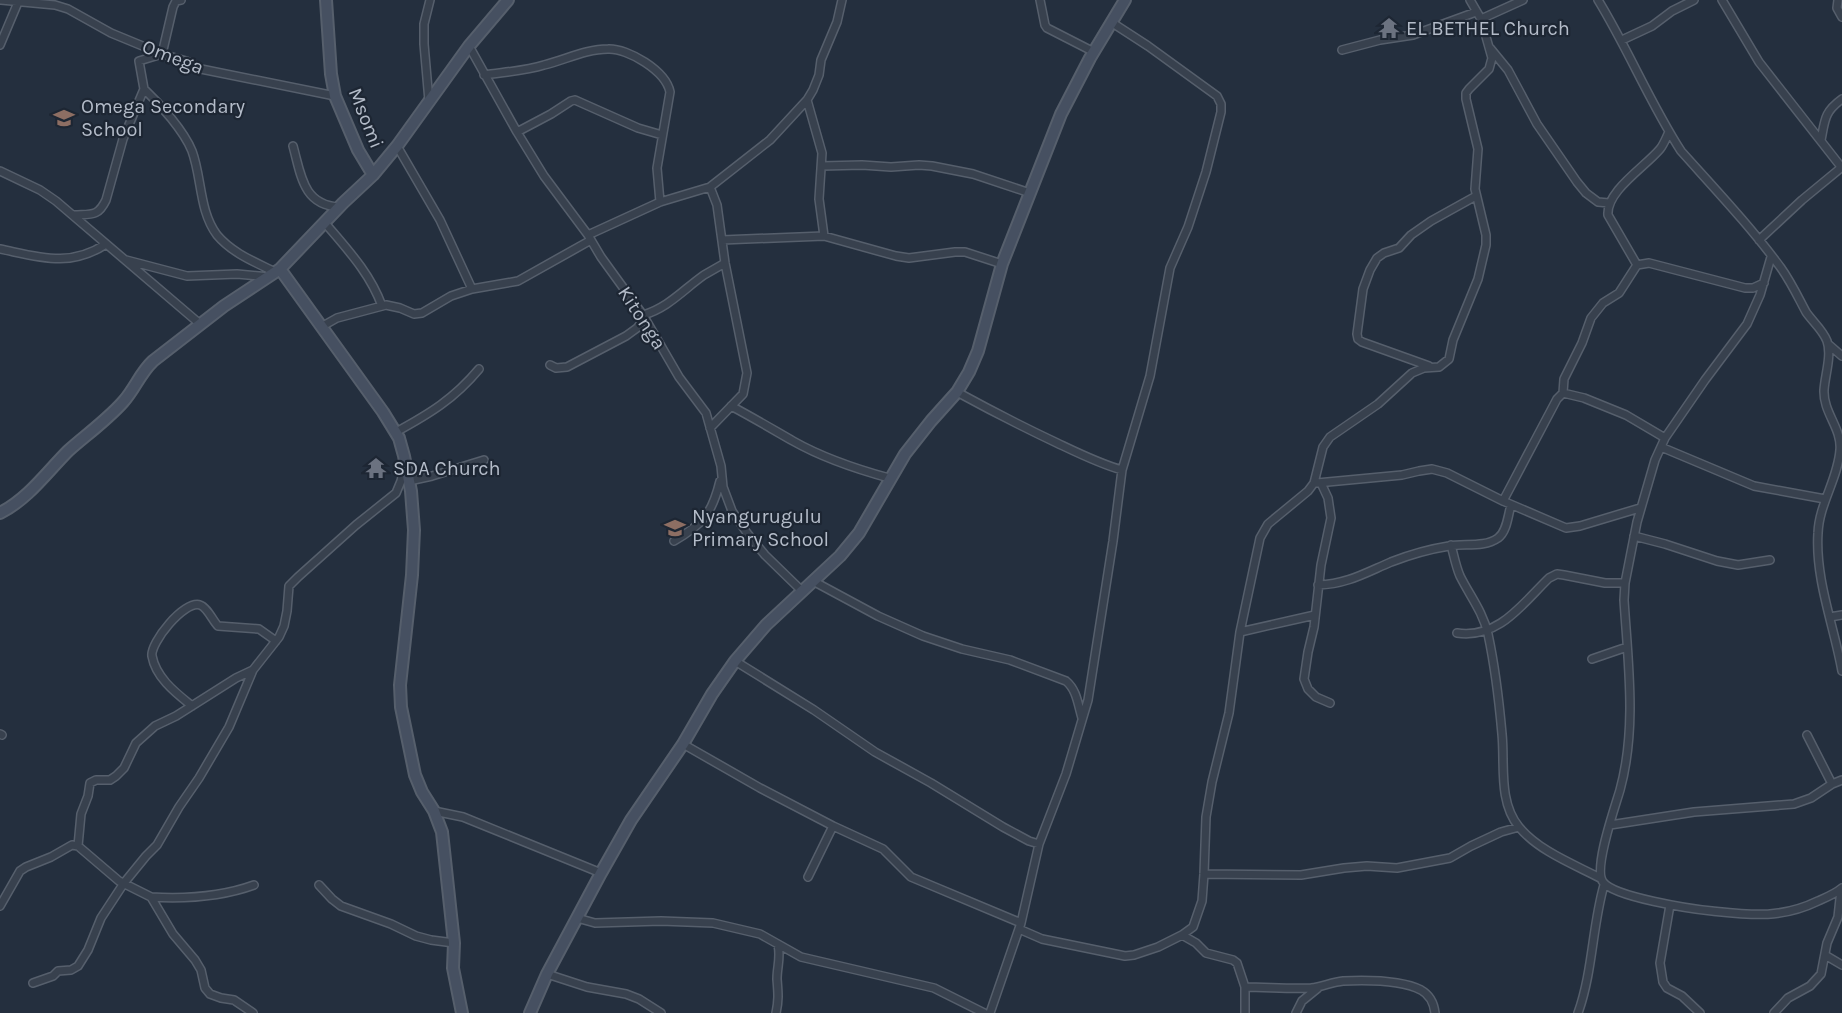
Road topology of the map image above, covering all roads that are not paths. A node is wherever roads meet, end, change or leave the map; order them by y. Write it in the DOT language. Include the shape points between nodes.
graph roads {
  1 [pos="1,0"];
  2 [pos="181,0"];
  3 [pos="326,0"];
  4 [pos="430,0"];
  5 [pos="508,0"];
  6 [pos="842,0"];
  7 [pos="1040,0"];
  8 [pos="1125,0"];
  9 [pos="1470,0"];
  10 [pos="1523,0"];
  11 [pos="1598,0"];
  12 [pos="1694,0"];
  13 [pos="1722,0"];
  14 [pos="1838,0"];
  15 [pos="18,1"];
  16 [pos="1476,12"];
  17 [pos="1842,17"];
  18 [pos="1481,20"];
  19 [pos="1111,22"];
  20 [pos="1622,40"];
  21 [pos="0,45"];
  22 [pos="469,46"];
  23 [pos="1488,46"];
  24 [pos="1342,50"];
  25 [pos="1094,52"];
  26 [pos="162,54"];
  27 [pos="484,75"];
  28 [pos="144,89"];
  29 [pos="335,96"];
  30 [pos="1842,99"];
  31 [pos="807,100"];
  32 [pos="429,101"];
  33 [pos="517,132"];
  34 [pos="1669,132"];
  35 [pos="662,135"];
  36 [pos="1821,140"];
  37 [pos="293,146"];
  38 [pos="397,146"];
  39 [pos="822,166"];
  40 [pos="1842,168"];
  41 [pos="0,171"];
  42 [pos="373,175"];
  43 [pos="710,187"];
  44 [pos="1030,193"];
  45 [pos="1476,196"];
  46 [pos="660,202"];
  47 [pos="1609,203"];
  48 [pos="339,207"];
  49 [pos="74,215"];
  50 [pos="325,223"];
  51 [pos="824,236"];
  52 [pos="590,238"];
  53 [pos="722,240"];
  54 [pos="1759,240"];
  55 [pos="106,244"];
  56 [pos="0,249"];
  57 [pos="1771,257"];
  58 [pos="124,260"];
  59 [pos="725,264"];
  60 [pos="1002,264"];
  61 [pos="1637,265"];
  62 [pos="275,273"];
  63 [pos="1764,284"];
  64 [pos="472,289"];
  65 [pos="382,306"];
  66 [pos="644,316"];
  67 [pos="201,324"];
  68 [pos="321,327"];
  69 [pos="1828,344"];
  70 [pos="1842,356"];
  71 [pos="550,365"];
  72 [pos="1433,368"];
  73 [pos="479,369"];
  74 [pos="957,392"];
  75 [pos="1563,393"];
  76 [pos="731,406"];
  77 [pos="710,428"];
  78 [pos="396,432"];
  79 [pos="1665,438"];
  80 [pos="1661,447"];
  81 [pos="1841,448"];
  82 [pos="484,460"];
  83 [pos="405,463"];
  84 [pos="1122,470"];
  85 [pos="722,476"];
  86 [pos="889,478"];
  87 [pos="409,481"];
  88 [pos="1318,483"];
  89 [pos="1825,499"];
  90 [pos="1503,501"];
  91 [pos="1511,505"];
  92 [pos="1640,508"];
  93 [pos="0,513"];
  94 [pos="1634,537"];
  95 [pos="674,541"];
  96 [pos="1451,545"];
  97 [pos="1770,560"];
  98 [pos="813,581"];
  99 [pos="1625,583"];
  100 [pos="1318,585"];
  101 [pos="802,591"];
  102 [pos="1315,615"];
  103 [pos="1842,615"];
  104 [pos="1830,617"];
  105 [pos="1487,631"];
  106 [pos="1240,632"];
  107 [pos="1457,633"];
  108 [pos="276,642"];
  109 [pos="1627,647"];
  110 [pos="1592,659"];
  111 [pos="735,661"];
  112 [pos="253,670"];
  113 [pos="1842,671"];
  114 [pos="1330,703"];
  115 [pos="192,706"];
  116 [pos="1082,718"];
  117 [pos="1807,735"];
  118 [pos="683,744"];
  119 [pos="1842,780"];
  120 [pos="1832,784"];
  121 [pos="434,812"];
  122 [pos="1610,825"];
  123 [pos="833,826"];
  124 [pos="1519,827"];
  125 [pos="1039,844"];
  126 [pos="78,846"];
  127 [pos="601,873"];
  128 [pos="1204,874"];
  129 [pos="808,877"];
  130 [pos="1602,882"];
  131 [pos="124,884"];
  132 [pos="254,885"];
  133 [pos="319,885"];
  134 [pos="1842,888"];
  135 [pos="151,897"];
  136 [pos="1670,905"];
  137 [pos="0,906"];
  138 [pos="577,918"];
  139 [pos="1020,926"];
  140 [pos="1182,935"];
  141 [pos="454,944"];
  142 [pos="778,945"];
  143 [pos="1825,955"];
  144 [pos="1842,965"];
  145 [pos="547,974"];
  146 [pos="33,982"];
  147 [pos="1245,987"];
  148 [pos="1319,987"];
  149 [pos="253,1013"];
  150 [pos="462,1013"];
  151 [pos="530,1013"];
  152 [pos="661,1013"];
  153 [pos="776,1013"];
  154 [pos="984,1013"];
  155 [pos="990,1013"];
  156 [pos="1245,1013"];
  157 [pos="1296,1013"];
  158 [pos="1435,1013"];
  159 [pos="1578,1013"];
  160 [pos="1700,1013"];
  161 [pos="1774,1013"];
  1 -- 15 [label="street, Omega"];
  2 -- 26 [label="street" via="173,7"];
  3 -- 29 [label="street, Msomi"];
  4 -- 32 [label="street" via="424,24"];
  5 -- 22 [label="street"];
  6 -- 31 [label="street" via="816,84"];
  7 -- 25 [label="street" via="1047,28"];
  8 -- 19 [label="street"];
  9 -- 16 [label="street"];
  10 -- 18 [label="street"];
  11 -- 20 [label="street"];
  12 -- 20 [label="street"];
  13 -- 36 [label="street" via="1759,62"];
  14 -- 17 [label="street" via="1837,9"];
  15 -- 21 [label="street"];
  15 -- 26 [label="street, Omega" via="68,9 111,33"];
  16 -- 18 [label="street"];
  16 -- 24 [label="street" via="1413,35"];
  18 -- 23 [label="street"];
  19 -- 25 [label="street"];
  19 -- 84 [label="street" via="1208,89 1221,104 1206,172 1170,268 1150,376"];
  20 -- 34 [label="street"];
  22 -- 27 [label="street, Kitonga"];
  22 -- 32 [label="street"];
  23 -- 45 [label="street" via="1492,58 1489,69 1466,93 1478,149"];
  23 -- 47 [label="street" via="1508,70 1537,124 1577,182 1598,202"];
  25 -- 44 [label="street" via="1061,114"];
  26 -- 28 [label="street" via="140,61"];
  26 -- 29 [label="street, Omega" via="201,69"];
  27 -- 33 [label="street, Kitonga"];
  27 -- 35 [label="street" via="535,67 600,49 618,50 647,64 667,82 669,96"];
  28 -- 49 [label="street" via="123,139 102,209 94,214"];
  28 -- 62 [label="street" via="186,140 206,211 218,236 243,256"];
  29 -- 42 [label="street, Msomi"];
  30 -- 36 [label="street" via="1825,116"];
  31 -- 39 [label="street" via="821,142"];
  31 -- 43 [label="street" via="770,140"];
  32 -- 38 [label="street"];
  33 -- 35 [label="street" via="575,100"];
  33 -- 52 [label="street, Kitonga" via="544,177"];
  34 -- 47 [label="street" via="1661,147"];
  34 -- 54 [label="street"];
  35 -- 46 [label="street" via="657,168"];
  36 -- 40 [label="street"];
  37 -- 48 [label="street" via="304,185 316,201"];
  38 -- 42 [label="street"];
  38 -- 64 [label="street" via="440,220"];
  39 -- 44 [label="street" via="932,166 973,174"];
  39 -- 51 [label="street" via="819,200"];
  40 -- 54 [label="street"];
  41 -- 49 [label="street" via="40,190"];
  42 -- 48 [label="street"];
  43 -- 46 [label="street"];
  43 -- 53 [label="street"];
  44 -- 60 [label="street"];
  45 -- 72 [label="street" via="1486,235 1480,270 1449,359"];
  45 -- 72 [label="street" via="1431,220 1399,248 1380,255 1364,289 1358,339"];
  46 -- 52 [label="street"];
  47 -- 61 [label="street" via="1608,216"];
  48 -- 50 [label="street"];
  49 -- 55 [label="street"];
  50 -- 62 [label="street"];
  50 -- 65 [label="street" via="368,274"];
  51 -- 53 [label="street"];
  51 -- 60 [label="street" via="896,256 955,252 975,254"];
  52 -- 64 [label="street" via="518,281"];
  52 -- 66 [label="street, Kitonga"];
  53 -- 59 [label="street"];
  54 -- 57 [label="street"];
  55 -- 56 [label="street" via="87,255 68,259"];
  55 -- 58 [label="street"];
  57 -- 63 [label="street"];
  57 -- 69 [label="street"];
  58 -- 62 [label="street" via="187,276"];
  58 -- 67 [label="street"];
  59 -- 66 [label="street"];
  59 -- 76 [label="street" via="747,373 743,394"];
  60 -- 74 [label="street" via="978,351"];
  61 -- 63 [label="street" via="1649,263 1745,288"];
  61 -- 75 [label="street" via="1620,293 1603,303 1591,318 1564,380"];
  62 -- 67 [label="street"];
  62 -- 68 [label="street"];
  63 -- 79 [label="street" via="1747,324"];
  64 -- 65 [label="street" via="418,314"];
  65 -- 68 [label="street" via="337,318"];
  66 -- 71 [label="street" via="626,336 567,367"];
  66 -- 77 [label="street, Kitonga" via="679,377 706,413"];
  67 -- 93 [label="street" via="146,368 122,403 19,500"];
  68 -- 78 [label="street"];
  69 -- 70 [label="street"];
  69 -- 81 [label="street" via="1824,392"];
  72 -- 88 [label="street" via="1412,373 1378,404 1330,437 1323,447"];
  73 -- 78 [label="street" via="441,406"];
  74 -- 84 [label="street" via="1072,450"];
  74 -- 86 [label="street"];
  75 -- 79 [label="street" via="1626,415"];
  75 -- 90 [label="street"];
  76 -- 77 [label="street"];
  76 -- 86 [label="street" via="792,441 858,470"];
  77 -- 85 [label="street, Kitonga"];
  78 -- 83 [label="street"];
  79 -- 80 [label="street"];
  80 -- 89 [label="street" via="1754,486"];
  80 -- 92 [label="street"];
  81 -- 89 [label="street"];
  82 -- 87 [label="street"];
  83 -- 87 [label="street"];
  83 -- 108 [label="street" via="396,493 289,586 288,611"];
  84 -- 116 [label="street" via="1088,700"];
  85 -- 95 [label="street" via="701,524"];
  85 -- 101 [label="street, Kitonga" via="732,511 747,533"];
  86 -- 98 [label="street" via="859,533"];
  87 -- 121 [label="street" via="414,530 401,707 415,775"];
  88 -- 90 [label="street" via="1432,469"];
  88 -- 100 [label="street" via="1328,498 1331,518"];
  88 -- 106 [label="street" via="1263,531"];
  89 -- 104 [label="street" via="1817,546"];
  90 -- 91 [label="street"];
  91 -- 92 [label="street" via="1570,528"];
  91 -- 96 [label="street" via="1504,530 1496,540"];
  92 -- 94 [label="street"];
  94 -- 97 [label="street" via="1738,565"];
  94 -- 99 [label="street"];
  96 -- 100 [label="street" via="1392,561 1342,583"];
  96 -- 105 [label="street" via="1460,576"];
  98 -- 101 [label="street"];
  98 -- 116 [label="street" via="923,636 1010,660 1066,681 1073,687"];
  99 -- 105 [label="street" via="1557,574 1506,620"];
  99 -- 109 [label="street"];
  100 -- 102 [label="street"];
  101 -- 111 [label="street"];
  102 -- 106 [label="street"];
  102 -- 114 [label="street" via="1304,680 1316,697"];
  103 -- 104 [label="street"];
  104 -- 113 [label="street"];
  105 -- 107 [label="street"];
  105 -- 124 [label="street" via="1498,694 1504,777 1509,807"];
  106 -- 128 [label="street" via="1229,713 1206,817"];
  108 -- 112 [label="street"];
  108 -- 115 [label="street" via="259,629 219,626 199,605 180,611 156,643 152,656 167,684"];
  109 -- 110 [label="street"];
  109 -- 122 [label="street" via="1631,707 1624,773"];
  111 -- 118 [label="street"];
  111 -- 125 [label="street" via="875,752"];
  112 -- 115 [label="street"];
  112 -- 131 [label="street" via="216,751 157,845"];
  115 -- 126 [label="street" via="137,741 117,776 90,783 81,814"];
  116 -- 125 [label="street"];
  117 -- 120 [label="street"];
  118 -- 123 [label="street"];
  118 -- 127 [label="street" via="631,820"];
  119 -- 120 [label="street"];
  120 -- 122 [label="street" via="1794,804 1694,812"];
  121 -- 127 [label="street" via="463,817"];
  121 -- 141 [label="street" via="442,832"];
  122 -- 130 [label="street" via="1604,844"];
  123 -- 129 [label="street"];
  123 -- 139 [label="street" via="883,849 911,878"];
  124 -- 128 [label="street" via="1450,858 1397,868 1367,866 1301,875"];
  124 -- 130 [label="street" via="1534,841"];
  125 -- 139 [label="street"];
  126 -- 131 [label="street"];
  126 -- 137 [label="street" via="72,845 20,871"];
  127 -- 138 [label="street"];
  128 -- 140 [label="street" via="1196,921"];
  130 -- 136 [label="street" via="1614,891"];
  130 -- 159 [label="street" via="1589,975"];
  131 -- 135 [label="street"];
  131 -- 146 [label="street" via="101,918 78,966"];
  132 -- 135 [label="street" via="207,897"];
  133 -- 141 [label="street" via="341,906 416,936"];
  134 -- 136 [label="street" via="1807,907 1763,916"];
  134 -- 143 [label="street" via="1838,917"];
  135 -- 149 [label="street" via="173,934 195,960 210,994 234,1000"];
  136 -- 160 [label="street" via="1660,963 1663,982"];
  138 -- 142 [label="street" via="596,923 713,924 760,934"];
  138 -- 145 [label="street"];
  139 -- 140 [label="street" via="1041,939 1125,957"];
  139 -- 155 [label="street"];
  140 -- 147 [label="street" via="1213,956 1233,960"];
  141 -- 150 [label="street" via="453,968"];
  142 -- 153 [label="street"];
  142 -- 154 [label="street" via="815,962 934,988"];
  143 -- 144 [label="street"];
  143 -- 161 [label="street" via="1817,980"];
  145 -- 151 [label="street"];
  145 -- 152 [label="street" via="626,994"];
  147 -- 148 [label="street"];
  147 -- 156 [label="street"];
  148 -- 157 [label="street" via="1302,1001"];
  148 -- 158 [label="street" via="1341,981 1389,982 1422,990"];
}
